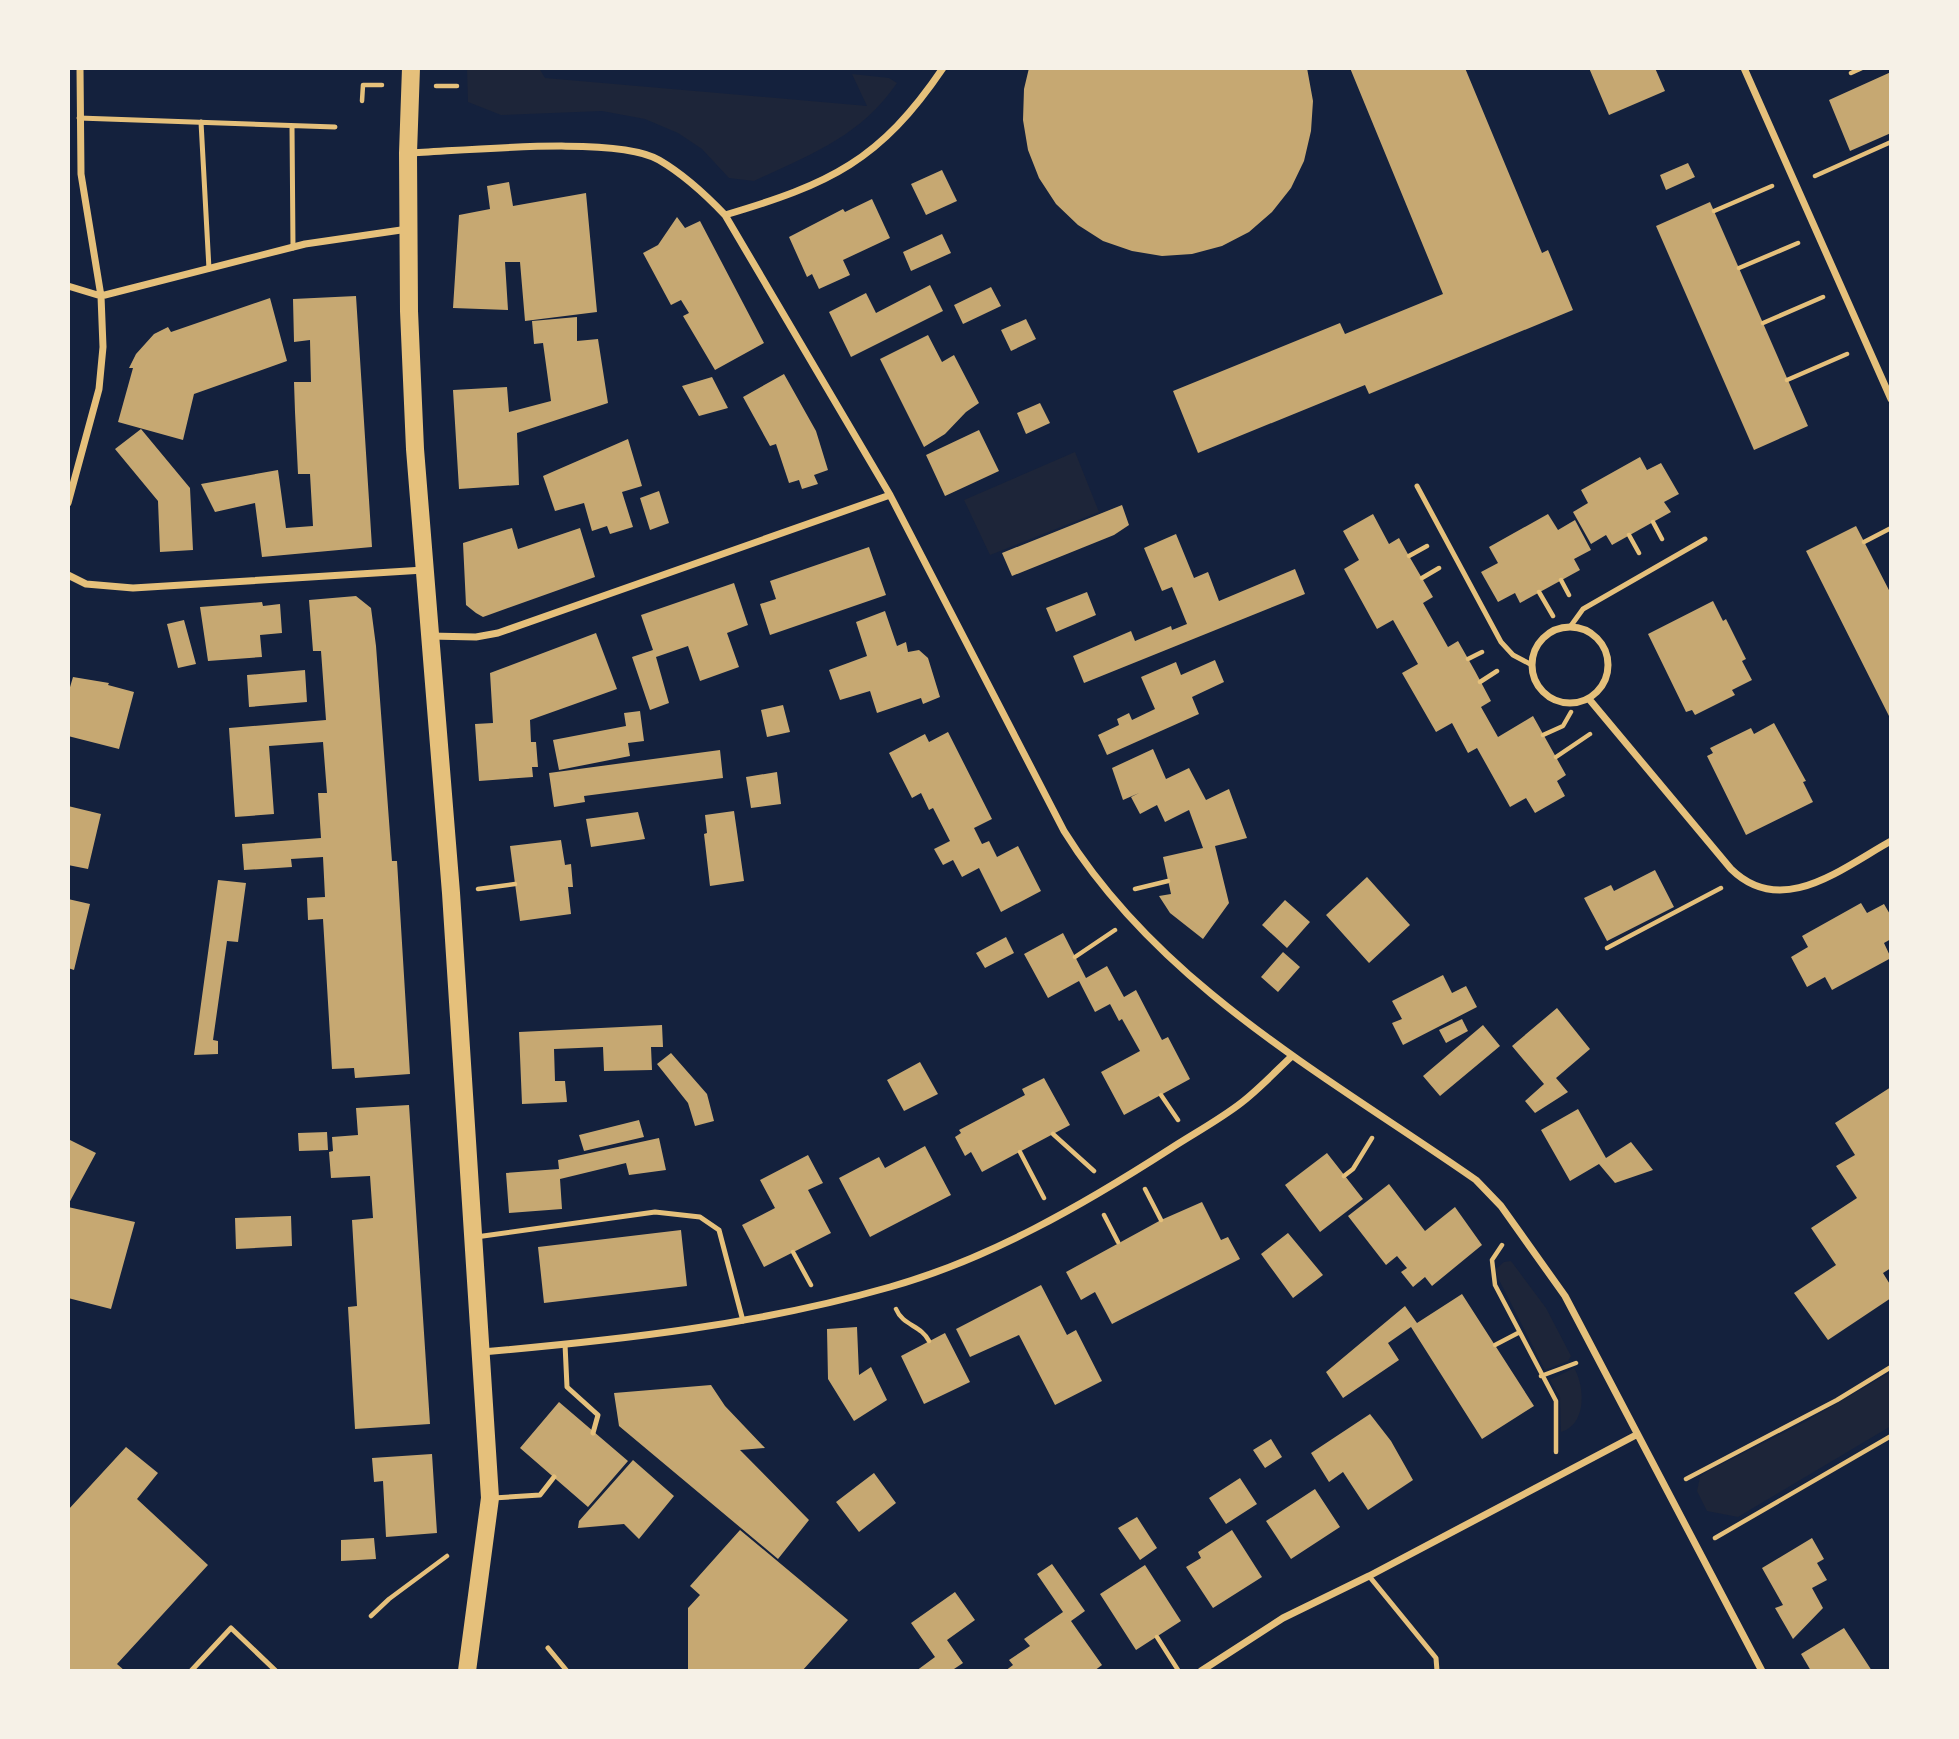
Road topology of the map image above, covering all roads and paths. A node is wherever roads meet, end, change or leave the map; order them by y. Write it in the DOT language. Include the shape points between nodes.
graph roads {
  1 [pos="80,68"];
  2 [pos="411,68"];
  3 [pos="943,68"];
  4 [pos="1744,68"];
  5 [pos="1862,68"];
  6 [pos="1851,73"];
  7 [pos="79,118"];
  8 [pos="201,122"];
  9 [pos="292,126"];
  10 [pos="335,127"];
  11 [pos="1891,142"];
  12 [pos="408,153"];
  13 [pos="1796,185"];
  14 [pos="1768,188"];
  15 [pos="1714,211"];
  16 [pos="725,215"];
  17 [pos="409,229"];
  18 [pos="1794,244"];
  19 [pos="293,248"];
  20 [pos="1739,268"];
  21 [pos="209,270"];
  22 [pos="68,286"];
  23 [pos="101,296"];
  24 [pos="1817,300"];
  25 [pos="1763,323"];
  26 [pos="1843,355"];
  27 [pos="1787,380"];
  28 [pos="1891,399"];
  29 [pos="1417,486"];
  30 [pos="890,495"];
  31 [pos="68,503"];
  32 [pos="1891,528"];
  33 [pos="1705,538"];
  34 [pos="1864,542"];
  35 [pos="424,570"];
  36 [pos="68,575"];
  37 [pos="1539,592"];
  38 [pos="1570,627"];
  39 [pos="1560,629"];
  40 [pos="430,636"];
  41 [pos="1532,665"];
  42 [pos="1588,699"];
  43 [pos="1576,703"];
  44 [pos="1605,718"];
  45 [pos="1543,734"];
  46 [pos="1556,757"];
  47 [pos="1891,841"];
  48 [pos="1741,878"];
  49 [pos="1168,881"];
  50 [pos="515,884"];
  51 [pos="1149,885"];
  52 [pos="451,893"];
  53 [pos="1131,919"];
  54 [pos="1607,948"];
  55 [pos="1075,957"];
  56 [pos="1292,1056"];
  57 [pos="1384,1118"];
  58 [pos="1053,1135"];
  59 [pos="1020,1152"];
  60 [pos="1136,1171"];
  61 [pos="1344,1176"];
  62 [pos="1111,1186"];
  63 [pos="1094,1196"];
  64 [pos="1055,1218"];
  65 [pos="1161,1220"];
  66 [pos="1518,1231"];
  67 [pos="473,1237"];
  68 [pos="1118,1242"];
  69 [pos="793,1252"];
  70 [pos="889,1288"];
  71 [pos="821,1304"];
  72 [pos="743,1321"];
  73 [pos="1518,1333"];
  74 [pos="929,1341"];
  75 [pos="565,1345"];
  76 [pos="1495,1345"];
  77 [pos="481,1352"];
  78 [pos="1594,1356"];
  79 [pos="1891,1367"];
  80 [pos="1541,1376"];
  81 [pos="593,1433"];
  82 [pos="1636,1435"];
  83 [pos="1891,1436"];
  84 [pos="554,1477"];
  85 [pos="1556,1477"];
  86 [pos="1666,1490"];
  87 [pos="490,1498"];
  88 [pos="1696,1549"];
  89 [pos="447,1556"];
  90 [pos="1369,1576"];
  91 [pos="371,1616"];
  92 [pos="1157,1637"];
  93 [pos="548,1648"];
  94 [pos="191,1671"];
  95 [pos="276,1671"];
  96 [pos="467,1671"];
  97 [pos="567,1671"];
  98 [pos="1178,1671"];
  99 [pos="1201,1671"];
  100 [pos="1437,1671"];
  101 [pos="1762,1671"];
  1 -- 7 [label="street"];
  2 -- 12 [label="main road"];
  3 -- 16 [label="street" via="904,122 872,152 821,182"];
  4 -- 13 [label="street"];
  5 -- 6 [label="path"];
  7 -- 8 [label="lane"];
  7 -- 23 [label="street" via="86,221"];
  8 -- 9 [label="lane"];
  8 -- 21 [label="lane"];
  9 -- 10 [label="lane"];
  9 -- 19 [label="lane"];
  11 -- 13 [label="path"];
  12 -- 16 [label="street" via="622,148 658,159"];
  12 -- 17 [label="main road"];
  13 -- 28 [label="street"];
  14 -- 15 [label="path"];
  16 -- 30 [label="street"];
  17 -- 19 [label="street"];
  17 -- 35 [label="main road" via="415,449"];
  18 -- 20 [label="path"];
  19 -- 21 [label="street"];
  21 -- 23 [label="street"];
  22 -- 23 [label="street"];
  23 -- 31 [label="street" via="99,388"];
  24 -- 25 [label="path"];
  26 -- 27 [label="path"];
  29 -- 41 [label="lane" via="1501,642"];
  30 -- 40 [label="street" via="498,633 476,638"];
  30 -- 53 [label="street" via="1064,831 1086,866"];
  32 -- 34 [label="path"];
  33 -- 38 [label="lane" via="1583,609"];
  35 -- 36 [label="street" via="133,588 86,584"];
  35 -- 40 [label="main road"];
  37 -- 39 [label="path"];
  38 -- 39 [label="street"];
  38 -- 42 [label="street" via="1596,638 1608,663 1600,690"];
  39 -- 41 [label="street" via="1540,643"];
  40 -- 52 [label="main road"];
  41 -- 43 [label="street" via="1541,689 1551,698"];
  42 -- 43 [label="street"];
  42 -- 44 [label="street"];
  43 -- 45 [label="path" via="1563,726"];
  44 -- 46 [label="path" via="1587,738"];
  44 -- 48 [label="street"];
  47 -- 48 [label="street" via="1798,889 1773,892"];
  48 -- 54 [label="path"];
  49 -- 51 [label="path"];
  50 -- 52 [label="path"];
  52 -- 67 [label="main road"];
  53 -- 55 [label="path"];
  53 -- 56 [label="street" via="1167,955"];
  56 -- 57 [label="street"];
  56 -- 60 [label="street" via="1240,1103"];
  57 -- 61 [label="path"];
  57 -- 66 [label="street" via="1476,1180"];
  58 -- 62 [label="path"];
  59 -- 64 [label="path"];
  60 -- 62 [label="street"];
  60 -- 65 [label="path"];
  62 -- 63 [label="street"];
  63 -- 64 [label="street"];
  63 -- 68 [label="path"];
  64 -- 70 [label="street" via="938,1272"];
  66 -- 73 [label="path" via="1498,1249 1491,1270"];
  66 -- 78 [label="street" via="1565,1296"];
  67 -- 72 [label="lane" via="655,1212 700,1217 719,1230"];
  67 -- 77 [label="main road"];
  69 -- 71 [label="path"];
  70 -- 71 [label="street"];
  70 -- 74 [label="path" via="901,1320 920,1329"];
  71 -- 72 [label="street"];
  72 -- 75 [label="street"];
  73 -- 76 [label="path"];
  73 -- 80 [label="path"];
  75 -- 77 [label="street"];
  75 -- 81 [label="lane" via="567,1387 598,1415"];
  77 -- 87 [label="main road"];
  78 -- 80 [label="path"];
  78 -- 82 [label="street"];
  79 -- 86 [label="path"];
  80 -- 85 [label="path" via="1556,1401"];
  82 -- 85 [label="street"];
  82 -- 86 [label="street"];
  83 -- 88 [label="path"];
  84 -- 87 [label="lane" via="540,1495"];
  85 -- 90 [label="street"];
  86 -- 88 [label="street"];
  87 -- 96 [label="main road"];
  88 -- 101 [label="street"];
  89 -- 91 [label="path"];
  90 -- 99 [label="street" via="1283,1618"];
  90 -- 100 [label="lane" via="1436,1658"];
  92 -- 98 [label="path"];
  93 -- 97 [label="lane"];
  94 -- 95 [label="lane" via="231,1628"];
}
